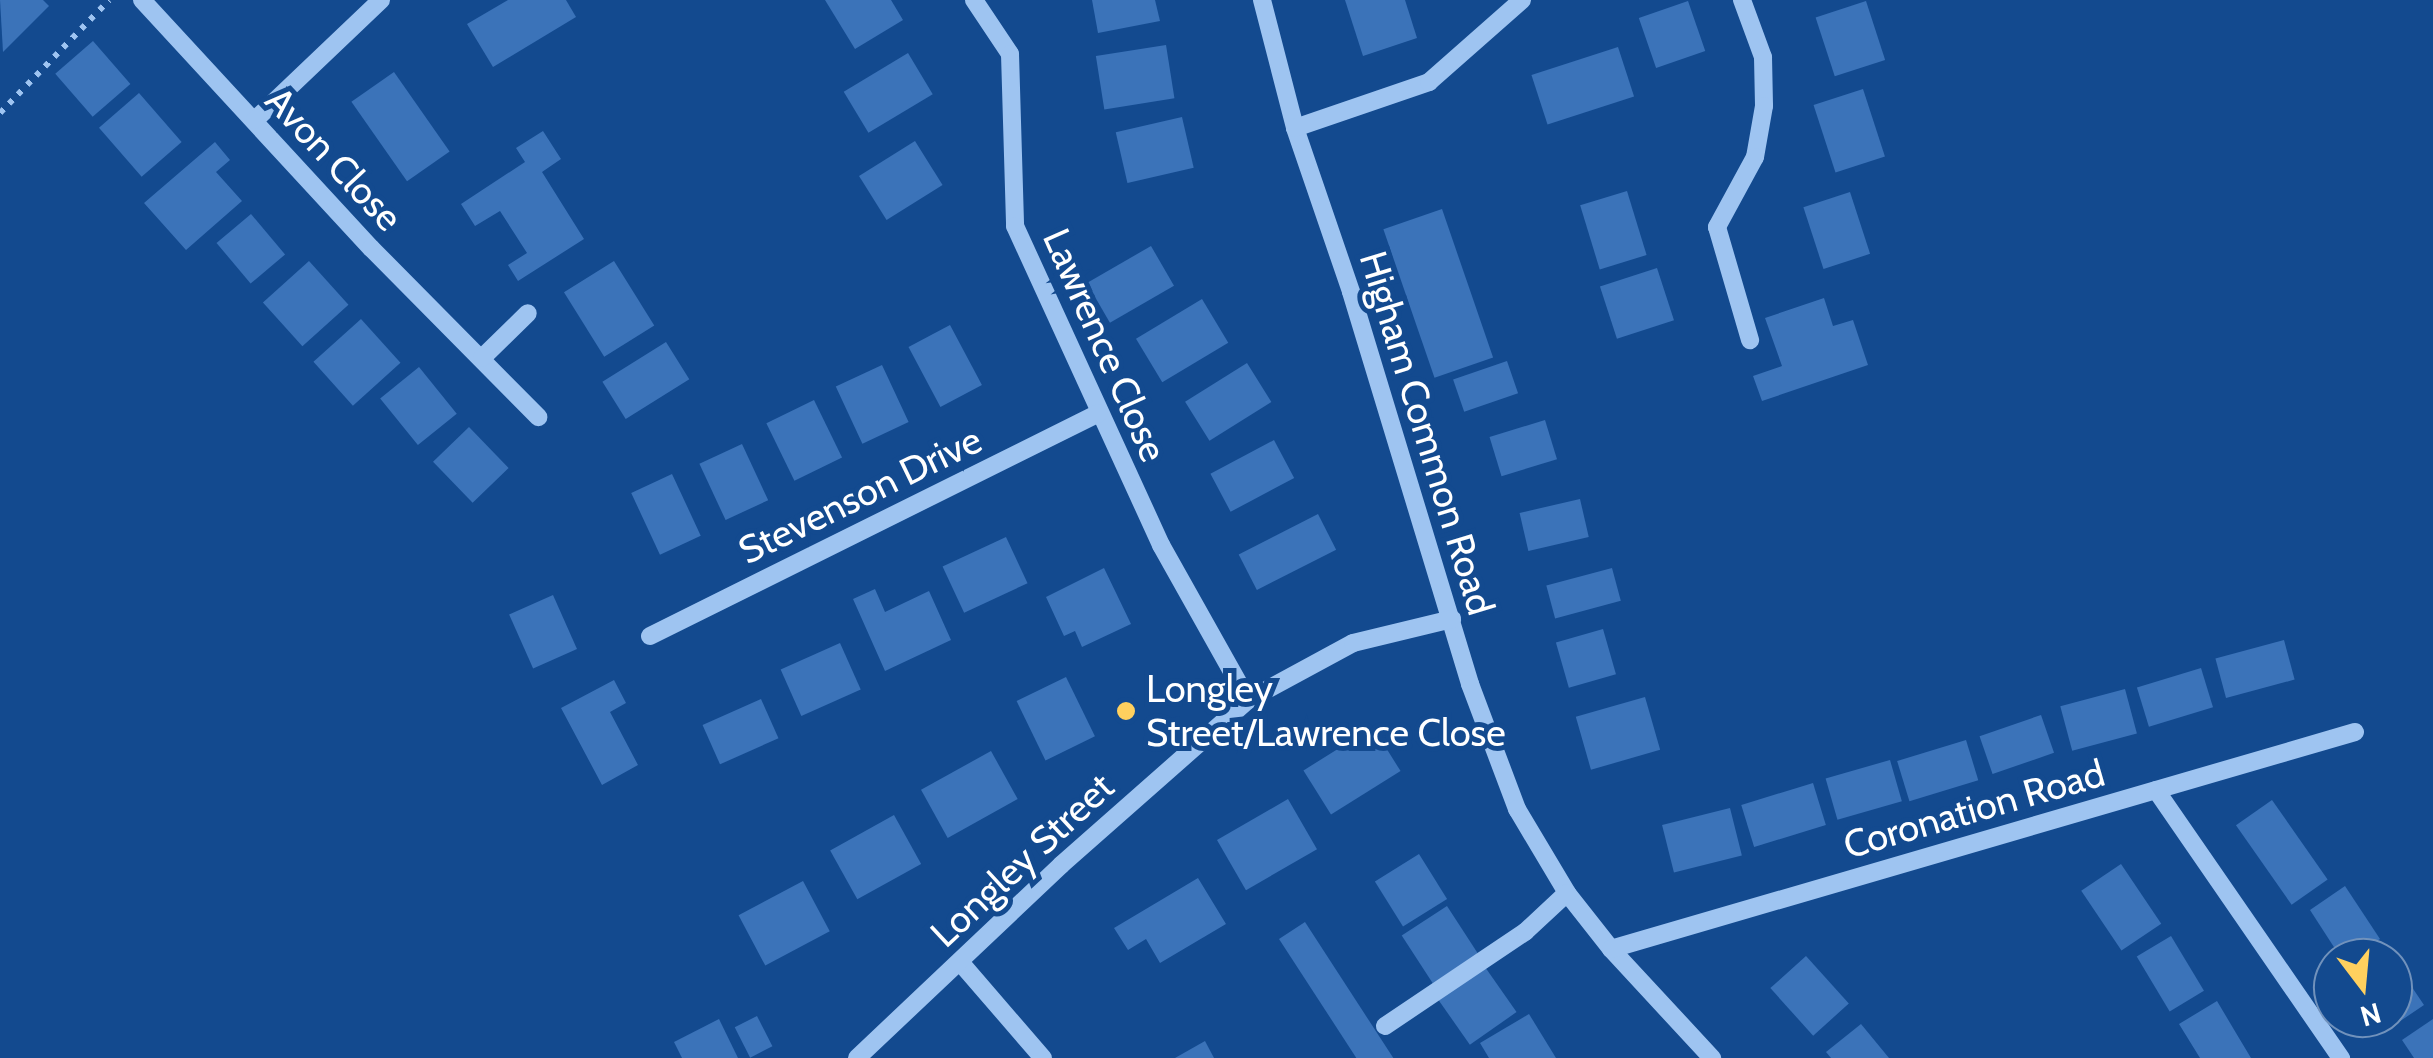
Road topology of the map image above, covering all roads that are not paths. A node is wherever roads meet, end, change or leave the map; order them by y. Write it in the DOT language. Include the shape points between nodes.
graph roads {
  1 [pos="142,0"];
  2 [pos="381,0"];
  3 [pos="974,0"];
  4 [pos="1262,0"];
  5 [pos="1522,0"];
  6 [pos="1742,0"];
  7 [pos="255,120"];
  8 [pos="1295,128"];
  9 [pos="528,313"];
  10 [pos="1750,340"];
  11 [pos="482,358"];
  12 [pos="1099,413"];
  13 [pos="538,417"];
  14 [pos="1452,619"];
  15 [pos="650,636"];
  16 [pos="1248,700"];
  17 [pos="2356,732"];
  18 [pos="2156,790"];
  19 [pos="1567,893"];
  20 [pos="1611,949"];
  21 [pos="960,962"];
  22 [pos="1385,1026"];
  23 [pos="857,1058"];
  24 [pos="1043,1058"];
  25 [pos="1712,1058"];
  26 [pos="2341,1058"];
  1 -- 7 [label="street, Avon Close"];
  2 -- 7 [label="street"];
  3 -- 12 [label="street, Lawrence Close" via="1010,54 1015,226"];
  4 -- 8 [label="street, Higham Common Road"];
  5 -- 8 [label="street" via="1430,82"];
  6 -- 10 [label="street" via="1763,57 1764,106 1755,157 1717,227"];
  7 -- 11 [label="street, Avon Close"];
  8 -- 14 [label="street, Higham Common Road"];
  9 -- 11 [label="street"];
  11 -- 13 [label="street, Avon Close"];
  12 -- 15 [label="street, Stevenson Drive"];
  12 -- 16 [label="street, Lawrence Close" via="1160,545"];
  14 -- 16 [label="street, Longley Street" via="1353,644"];
  14 -- 19 [label="street, Higham Common Road" via="1516,809"];
  16 -- 21 [label="street, Longley Street"];
  17 -- 18 [label="street, Coronation Road"];
  18 -- 20 [label="street, Coronation Road"];
  18 -- 26 [label="street"];
  19 -- 20 [label="street, Higham Common Road"];
  19 -- 22 [label="street" via="1524,932"];
  20 -- 25 [label="street, Higham Common Road"];
  21 -- 23 [label="street, Longley Street"];
  21 -- 24 [label="street"];
}
